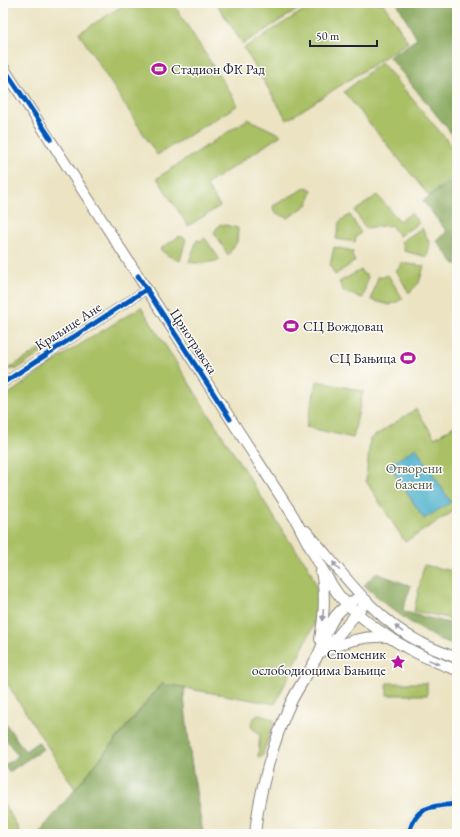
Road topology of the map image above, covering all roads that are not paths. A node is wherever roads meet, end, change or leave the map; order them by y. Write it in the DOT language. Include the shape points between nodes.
graph roads {
  1 [pos="3,67"];
  2 [pos="147,289"];
  3 [pos="3,383"];
  4 [pos="294,517"];
  5 [pos="319,562"];
  6 [pos="364,598"];
  7 [pos="347,604"];
  8 [pos="356,613"];
  9 [pos="387,637"];
  10 [pos="317,656"];
  11 [pos="457,658"];
  12 [pos="457,670"];
  13 [pos="457,804"];
  14 [pos="255,834"];
  15 [pos="409,834"];
  1 -- 2 [label="main road, Црнотравска"];
  2 -- 3 [label="street, Краљице Ане"];
  2 -- 4 [label="main road, Црнотравска"];
  4 -- 5 [label="main road, Црнотравска"];
  6 -- 4 [label="main road, Црнотравска, one-way"];
  5 -- 7 [label="main road, Црнотравска"];
  5 -- 10 [label="main road, one-way" via="324,602"];
  6 -- 7 [label="main road"];
  6 -- 8 [label="main road"];
  11 -- 6 [label="main road, Црнотравска, one-way" via="405,633"];
  7 -- 8 [label="main road, Црнотравска"];
  7 -- 10 [label="main road" via="333,620"];
  8 -- 9 [label="main road, Црнотравска"];
  8 -- 10 [label="main road"];
  9 -- 10 [label="main road" via="362,637"];
  9 -- 12 [label="main road, Црнотравска, one-way" via="424,658"];
  10 -- 14 [label="main road" via="291,702 277,740 259,804"];
  13 -- 15 [label="street" via="424,809 413,820"];
}
